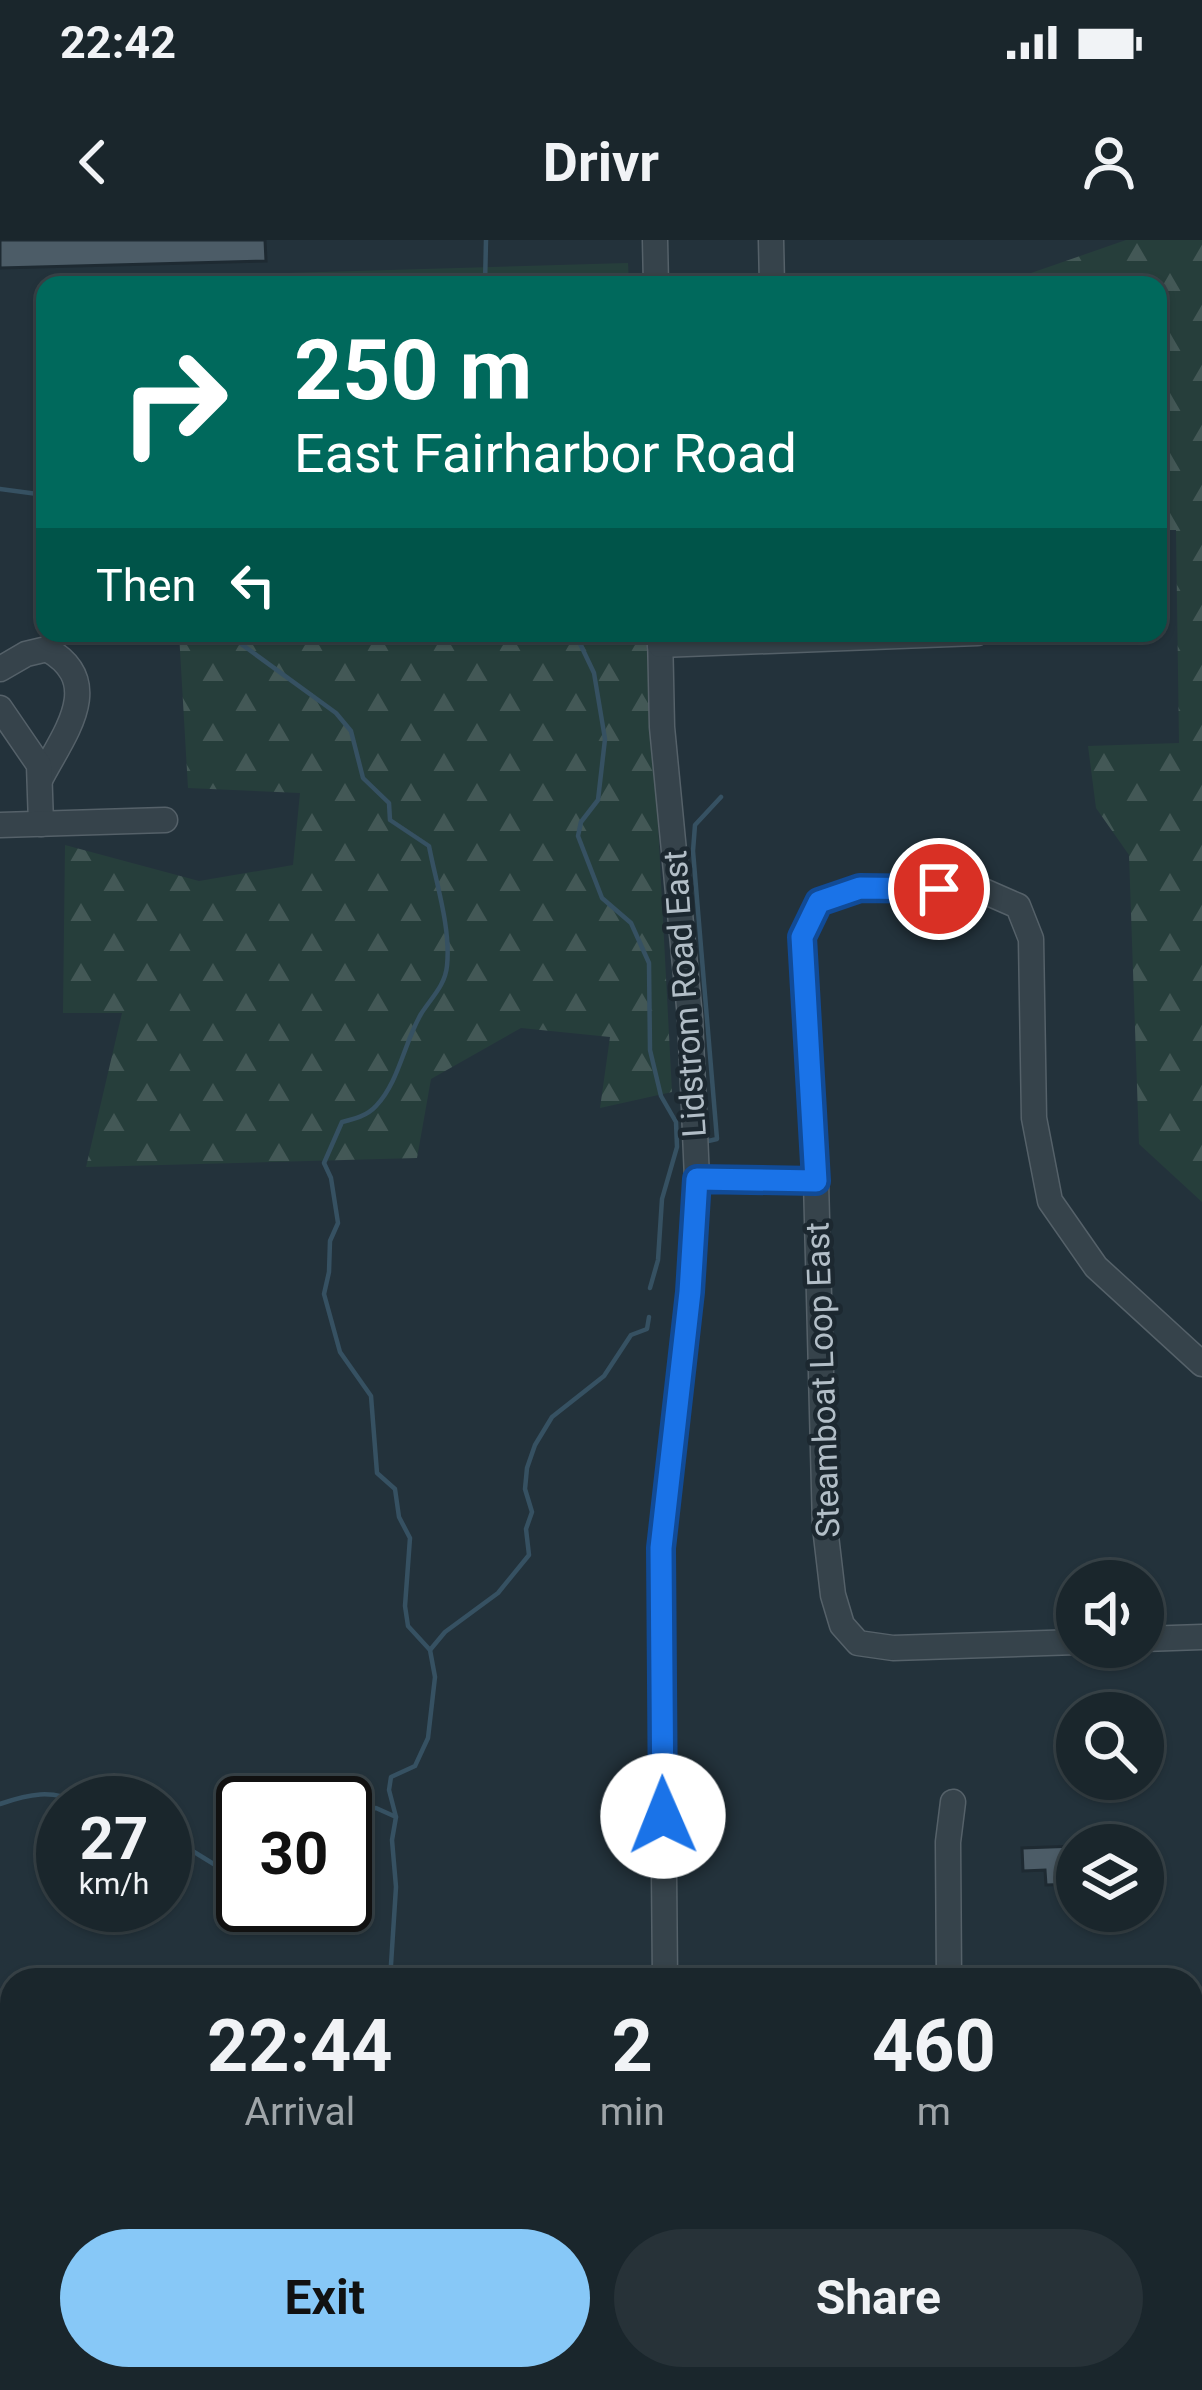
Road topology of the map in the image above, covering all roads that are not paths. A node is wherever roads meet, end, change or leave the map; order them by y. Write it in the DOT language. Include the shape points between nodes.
graph roads {
  1 [pos="655,240"];
  2 [pos="771,240"];
  3 [pos="656,276"];
  4 [pos="772,276"];
  5 [pos="660,642"];
  6 [pos="0,669"];
  7 [pos="0,708"];
  8 [pos="40,780"];
  9 [pos="165,820"];
  10 [pos="41,824"];
  11 [pos="0,825"];
  12 [pos="697,1179"];
  13 [pos="816,1181"];
  14 [pos="1202,1364"];
  15 [pos="1202,1637"];
  16 [pos="1164,1638"];
  17 [pos="1056,1643"];
  18 [pos="953,1802"];
  19 [pos="664,1968"];
  20 [pos="949,1968"];
  1 -- 3 [label="street"];
  2 -- 4 [label="street"];
  5 -- 12 [label="street, Lidstrom Road East"];
  6 -- 8 [label="street" via="47,649 73,669 77,702"];
  7 -- 8 [label="street" via="39,765"];
  8 -- 10 [label="street"];
  9 -- 10 [label="street"];
  10 -- 11 [label="street"];
  12 -- 13 [label="street"];
  12 -- 19 [label="street, Lidstrom Road East" via="661,1548"];
  13 -- 14 [label="street, Steamboat Loop East" via="802,937 819,902 860,888 979,889 1018,906 1031,939 1034,1118 1050,1201 1096,1267"];
  13 -- 17 [label="street, Steamboat Loop East" via="825,1527 842,1625 858,1643 893,1648"];
  15 -- 16 [label="street"];
  18 -- 20 [label="street"];
}
